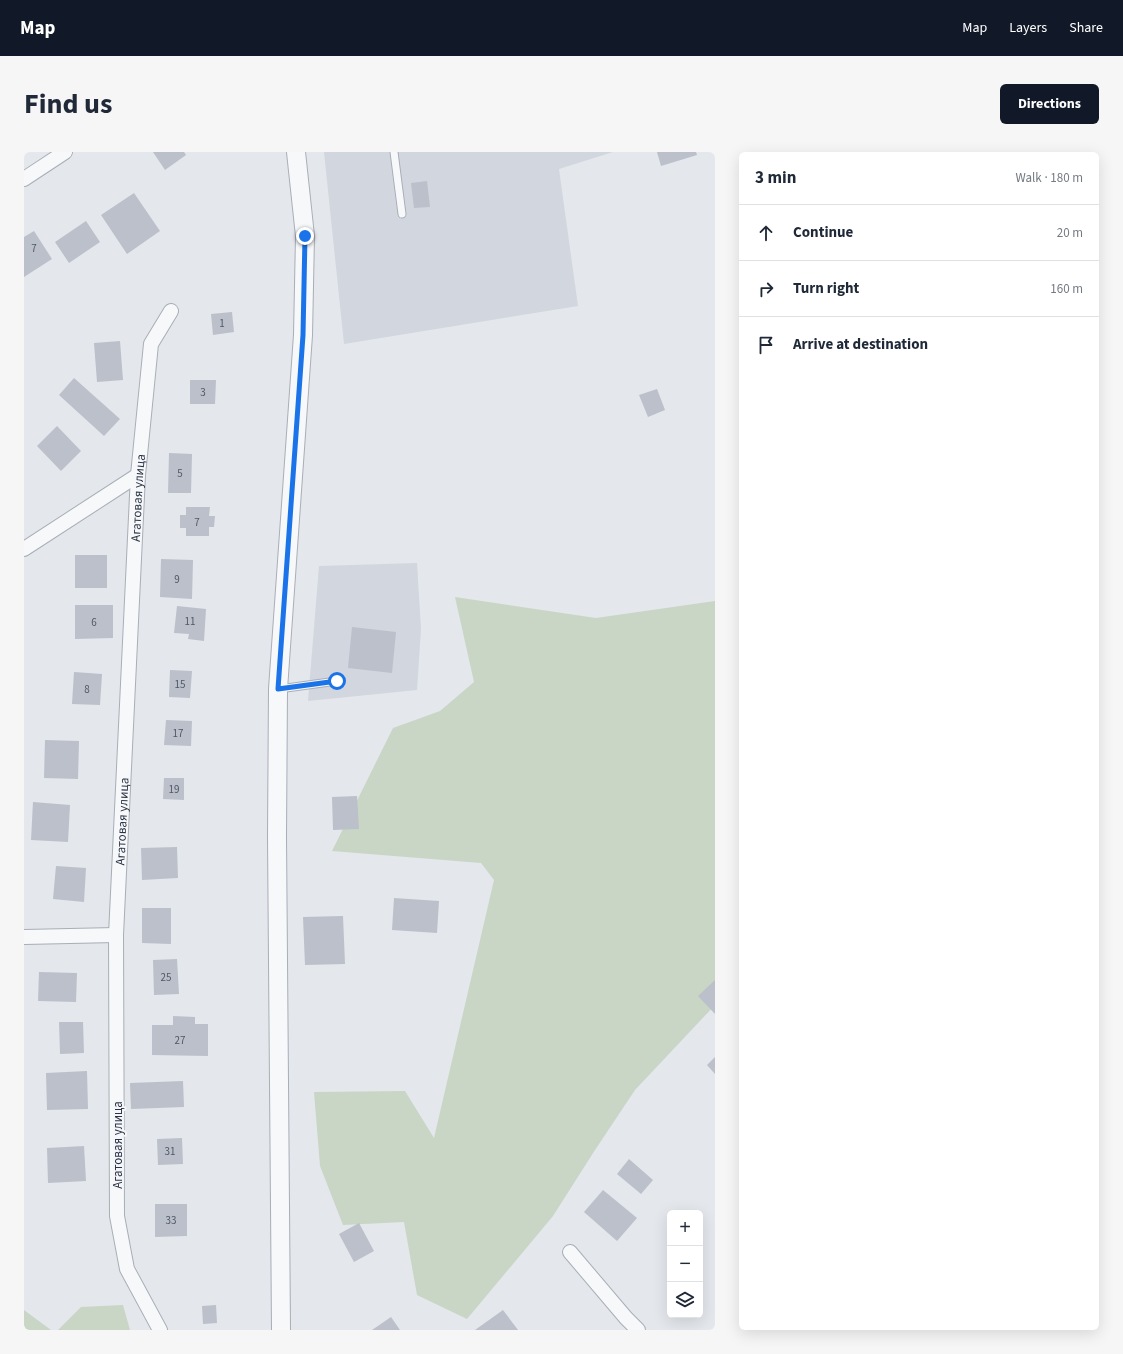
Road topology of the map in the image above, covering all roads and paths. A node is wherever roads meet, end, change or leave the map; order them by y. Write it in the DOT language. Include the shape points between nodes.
graph roads {
  1 [pos="65,152"];
  2 [pos="296,152"];
  3 [pos="394,152"];
  4 [pos="24,179"];
  5 [pos="402,214"];
  6 [pos="171,311"];
  7 [pos="138,475"];
  8 [pos="24,549"];
  9 [pos="337,681"];
  10 [pos="278,689"];
  11 [pos="116,935"];
  12 [pos="24,937"];
  13 [pos="570,1252"];
  14 [pos="160,1330"];
  15 [pos="281,1330"];
  16 [pos="638,1330"];
  1 -- 4 [label="street"];
  2 -- 10 [label="street" via="305,236 303,335"];
  3 -- 5 [label="lane"];
  6 -- 7 [label="street, Агатовая улица" via="151,344"];
  7 -- 8 [label="street"];
  7 -- 11 [label="street, Агатовая улица"];
  9 -- 10 [label="lane"];
  10 -- 15 [label="street"];
  11 -- 12 [label="street"];
  11 -- 14 [label="street, Агатовая улица" via="117,1216 127,1269"];
  13 -- 16 [label="street"];
}
